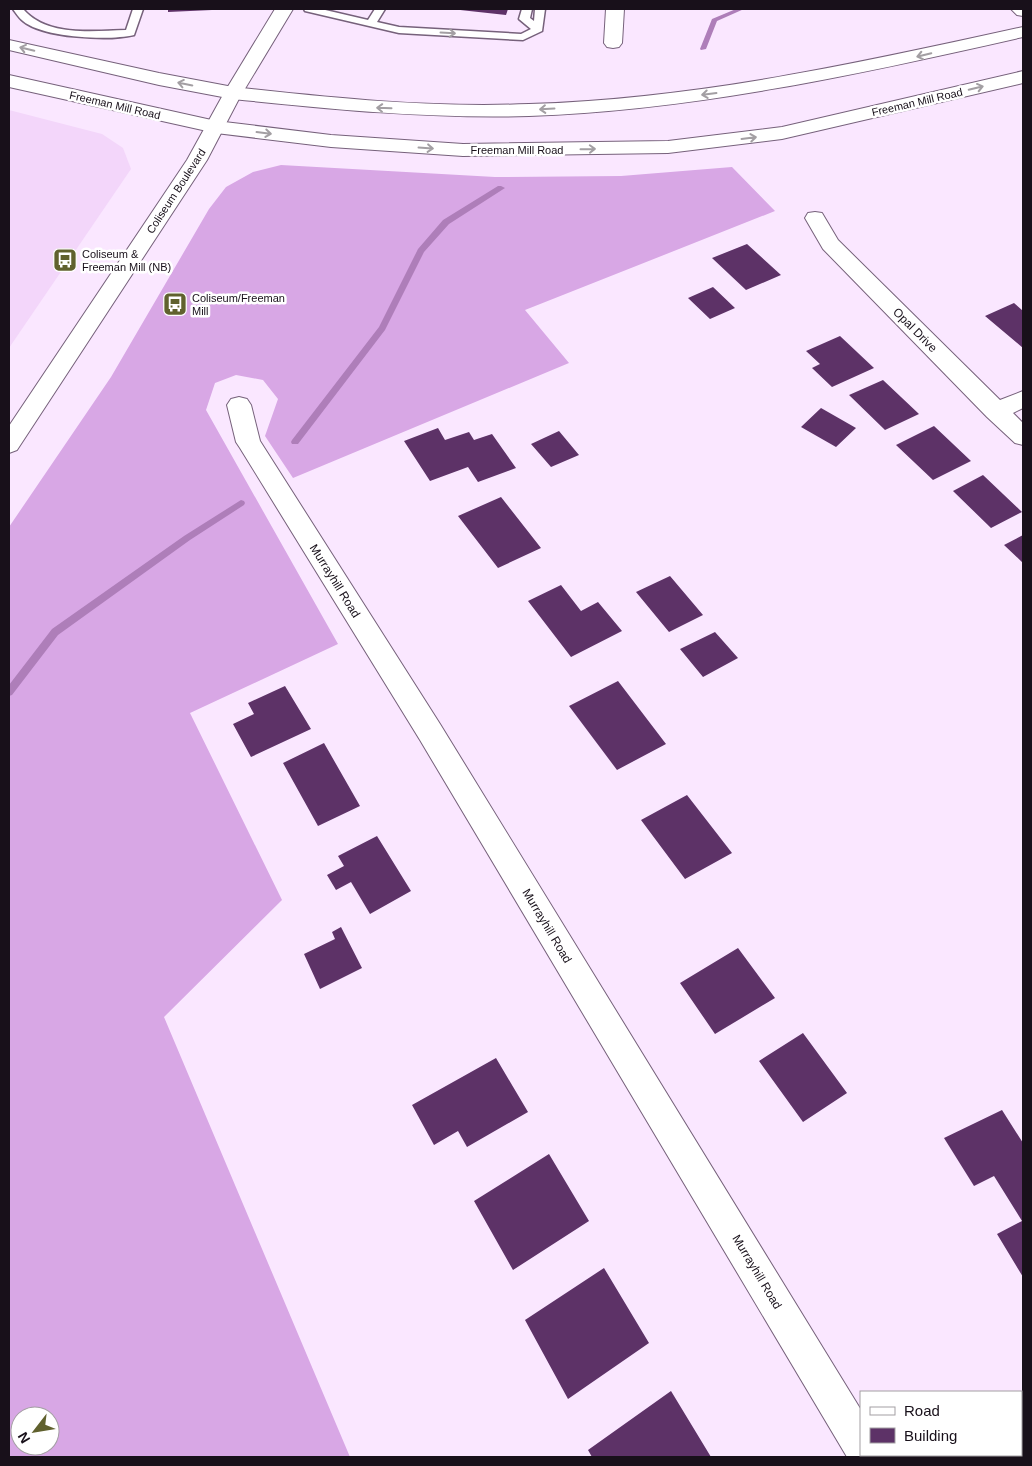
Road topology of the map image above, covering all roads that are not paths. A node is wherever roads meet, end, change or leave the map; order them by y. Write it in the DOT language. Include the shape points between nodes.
graph roads {
  1 [pos="18,9"];
  2 [pos="138,9"];
  3 [pos="284,9"];
  4 [pos="308,9"];
  5 [pos="380,9"];
  6 [pos="527,9"];
  7 [pos="540,9"];
  8 [pos="616,9"];
  9 [pos="1020,9"];
  10 [pos="320,10"];
  11 [pos="1023,11"];
  12 [pos="342,12"];
  13 [pos="371,23"];
  14 [pos="538,29"];
  15 [pos="399,30"];
  16 [pos="1023,32"];
  17 [pos="613,43"];
  18 [pos="9,45"];
  19 [pos="1023,77"];
  20 [pos="9,81"];
  21 [pos="233,93"];
  22 [pos="216,128"];
  23 [pos="815,218"];
  24 [pos="1023,399"];
  25 [pos="239,405"];
  26 [pos="995,411"];
  27 [pos="1023,437"];
  28 [pos="9,444"];
  29 [pos="860,1443"];
  1 -- 2 [label="lane" via="34,25 79,35 130,33"];
  3 -- 21 [label="main road, Coliseum Boulevard"];
  4 -- 10 [label="lane"];
  5 -- 13 [label="lane"];
  6 -- 14 [label="lane" via="524,19"];
  7 -- 14 [label="lane"];
  8 -- 17 [label="main road"];
  9 -- 11 [label="main road"];
  10 -- 12 [label="lane"];
  12 -- 13 [label="lane"];
  13 -- 15 [label="lane"];
  15 -- 14 [label="lane, one-way" via="523,37"];
  16 -- 21 [label="main road, one-way" via="757,88 598,107 528,110 375,108"];
  21 -- 18 [label="main road, one-way"];
  22 -- 19 [label="main road, Freeman Mill Road, one-way" via="331,141 463,150 668,147 782,133"];
  20 -- 22 [label="main road, Freeman Mill Road"];
  21 -- 22 [label="main road, Coliseum Boulevard"];
  22 -- 28 [label="main road, Coliseum Boulevard"];
  23 -- 26 [label="main road, Opal Drive" via="830,244"];
  24 -- 26 [label="main road"];
  25 -- 29 [label="main road, Murrayhill Road" via="248,442 430,732"];
  26 -- 27 [label="main road, Opal Drive"];
}
